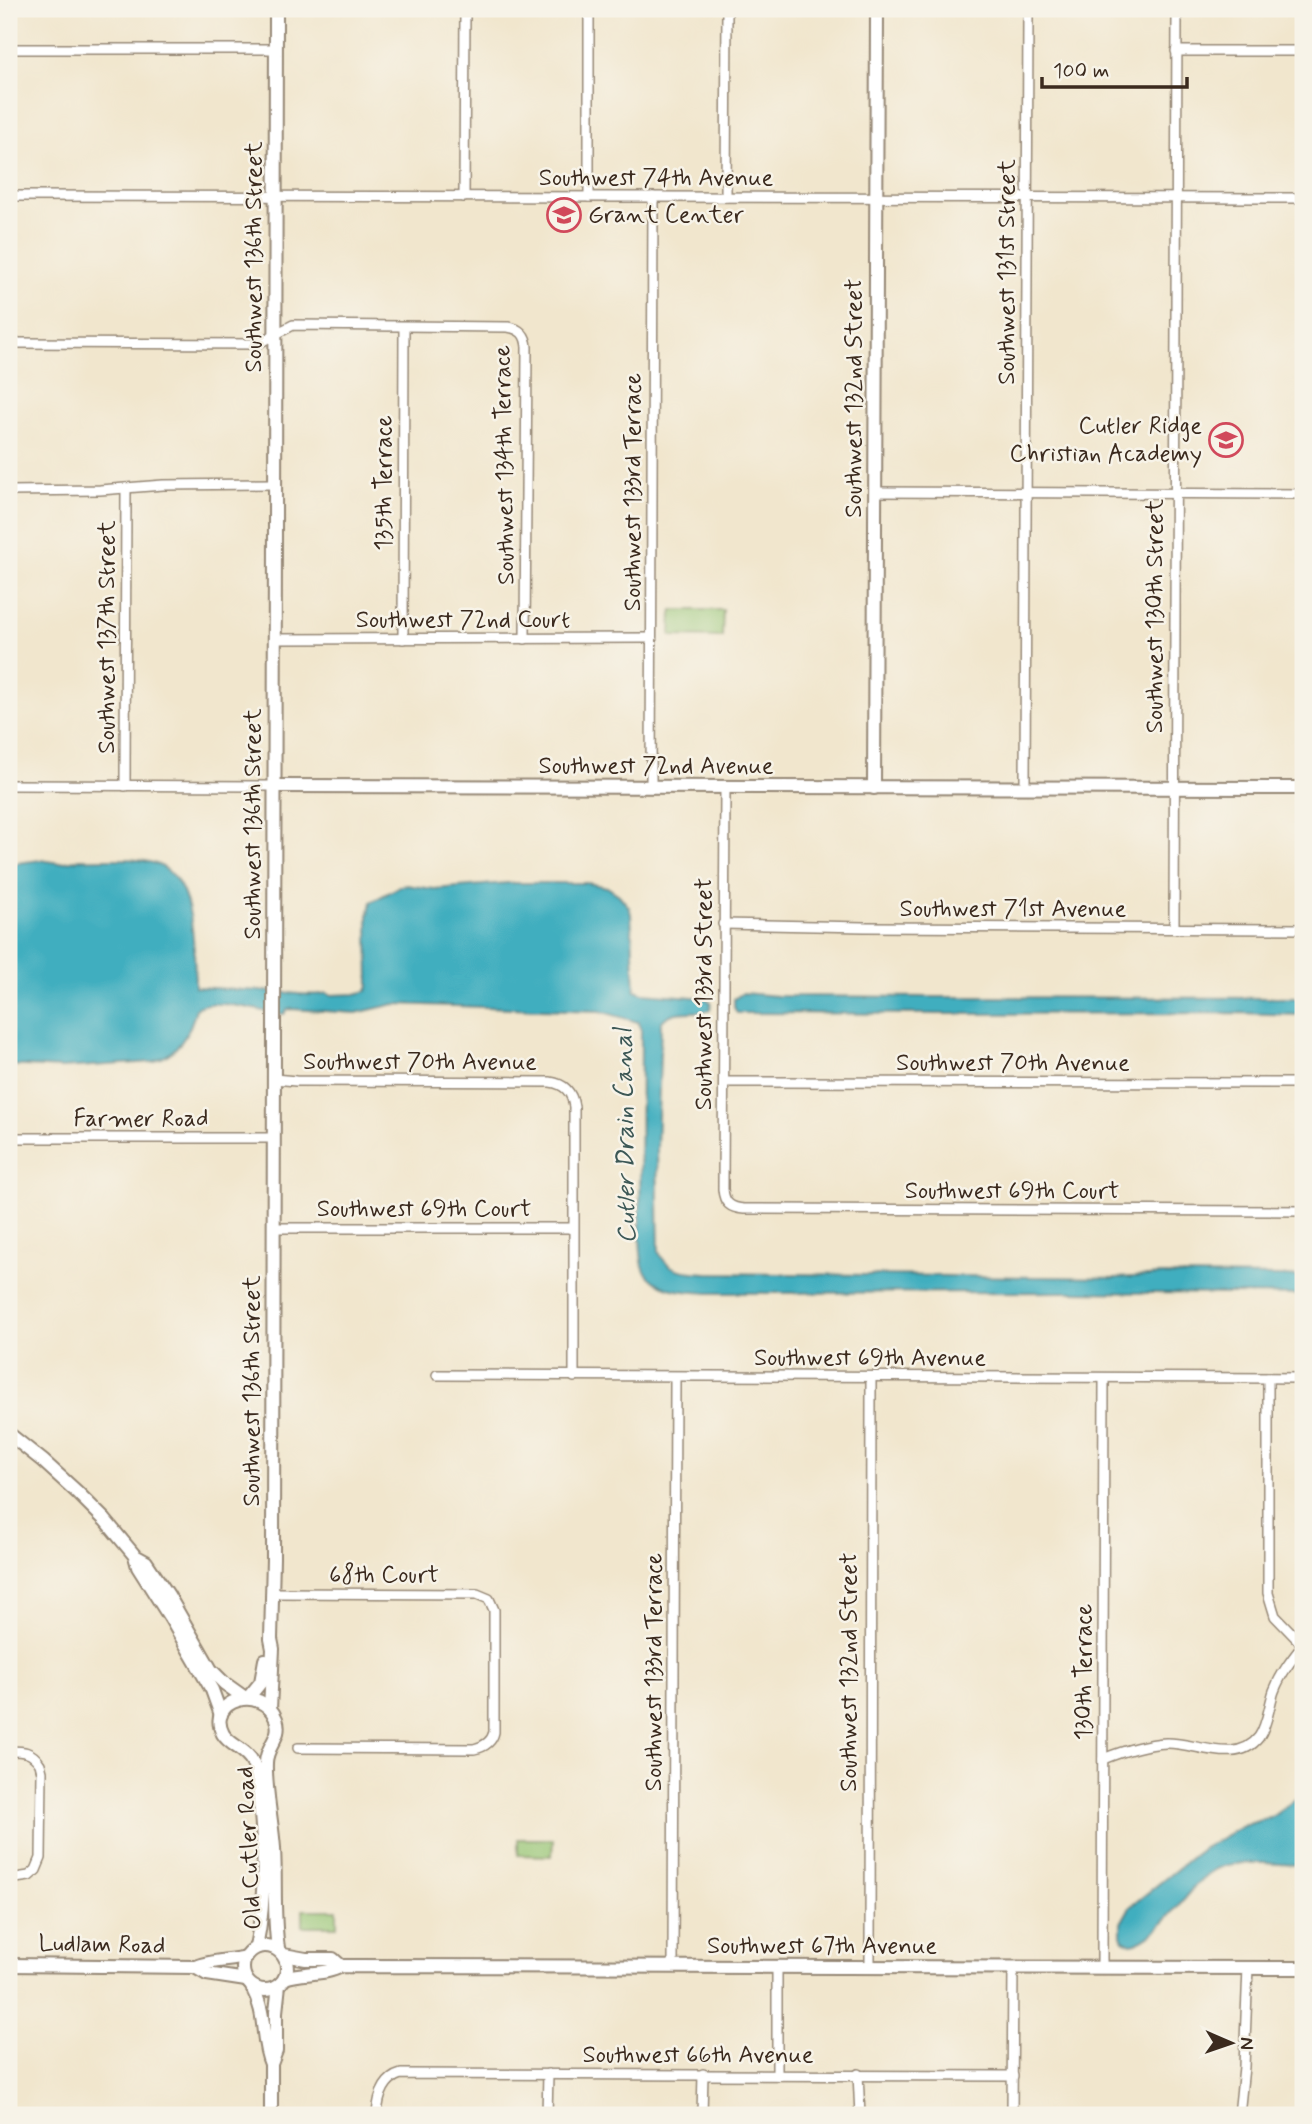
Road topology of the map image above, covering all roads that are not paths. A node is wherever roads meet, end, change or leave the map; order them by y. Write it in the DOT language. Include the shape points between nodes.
graph roads {
  1 [pos="276,9"];
  2 [pos="465,9"];
  3 [pos="589,9"];
  4 [pos="727,9"];
  5 [pos="877,9"];
  6 [pos="1028,9"];
  7 [pos="1177,9"];
  8 [pos="9,49"];
  9 [pos="276,49"];
  10 [pos="1176,51"];
  11 [pos="1303,51"];
  12 [pos="9,196"];
  13 [pos="276,196"];
  14 [pos="464,197"];
  15 [pos="589,197"];
  16 [pos="653,197"];
  17 [pos="726,197"];
  18 [pos="876,198"];
  19 [pos="1027,198"];
  20 [pos="1176,198"];
  21 [pos="1303,198"];
  22 [pos="404,327"];
  23 [pos="275,333"];
  24 [pos="9,343"];
  25 [pos="275,484"];
  26 [pos="126,488"];
  27 [pos="9,491"];
  28 [pos="875,492"];
  29 [pos="1025,493"];
  30 [pos="1174,494"];
  31 [pos="1303,494"];
  32 [pos="652,638"];
  33 [pos="274,639"];
  34 [pos="402,639"];
  35 [pos="525,639"];
  36 [pos="9,785"];
  37 [pos="125,786"];
  38 [pos="274,786"];
  39 [pos="651,787"];
  40 [pos="724,787"];
  41 [pos="874,788"];
  42 [pos="1025,788"];
  43 [pos="1174,788"];
  44 [pos="1303,789"];
  45 [pos="723,924"];
  46 [pos="1174,928"];
  47 [pos="1303,929"];
  48 [pos="274,1079"];
  49 [pos="724,1082"];
  50 [pos="1303,1083"];
  51 [pos="9,1138"];
  52 [pos="273,1138"];
  53 [pos="725,1200"];
  54 [pos="1303,1211"];
  55 [pos="274,1228"];
  56 [pos="573,1228"];
  57 [pos="437,1375"];
  58 [pos="574,1377"];
  59 [pos="674,1377"];
  60 [pos="871,1378"];
  61 [pos="1104,1378"];
  62 [pos="1268,1378"];
  63 [pos="1303,1378"];
  64 [pos="9,1434"];
  65 [pos="135,1556"];
  66 [pos="272,1593"];
  67 [pos="271,1639"];
  68 [pos="1303,1645"];
  69 [pos="246,1698"];
  70 [pos="270,1709"];
  71 [pos="221,1715"];
  72 [pos="269,1746"];
  73 [pos="240,1748"];
  74 [pos="298,1748"];
  75 [pos="9,1751"];
  76 [pos="1103,1759"];
  77 [pos="9,1879"];
  78 [pos="256,1947"];
  79 [pos="281,1952"];
  80 [pos="246,1957"];
  81 [pos="9,1965"];
  82 [pos="341,1966"];
  83 [pos="1101,1966"];
  84 [pos="195,1967"];
  85 [pos="673,1967"];
  86 [pos="1013,1967"];
  87 [pos="1248,1967"];
  88 [pos="777,1968"];
  89 [pos="870,1968"];
  90 [pos="1303,1968"];
  91 [pos="282,1981"];
  92 [pos="249,1984"];
  93 [pos="271,2064"];
  94 [pos="548,2074"];
  95 [pos="703,2074"];
  96 [pos="858,2074"];
  97 [pos="777,2075"];
  98 [pos="1013,2076"];
  99 [pos="271,2115"];
  100 [pos="377,2115"];
  101 [pos="547,2115"];
  102 [pos="702,2115"];
  103 [pos="860,2115"];
  104 [pos="1012,2115"];
  105 [pos="1239,2115"];
  1 -- 9 [label="street, Southwest 136th Street"];
  2 -- 14 [label="street"];
  3 -- 15 [label="street"];
  4 -- 17 [label="street"];
  5 -- 18 [label="street, Southwest 132nd Street"];
  6 -- 19 [label="street, Southwest 131st Street"];
  7 -- 10 [label="street, Southwest 130th Street"];
  8 -- 9 [label="street"];
  9 -- 13 [label="street, Southwest 136th Street"];
  10 -- 11 [label="street"];
  10 -- 20 [label="street, Southwest 130th Street"];
  12 -- 13 [label="street, Southwest 74th Avenue"];
  13 -- 14 [label="street, Southwest 74th Avenue"];
  13 -- 23 [label="street, Southwest 136th Street"];
  14 -- 15 [label="street, Southwest 74th Avenue"];
  15 -- 16 [label="street, Southwest 74th Avenue"];
  16 -- 17 [label="street, Southwest 74th Avenue"];
  16 -- 32 [label="street, Southwest 133rd Terrace"];
  17 -- 18 [label="street, Southwest 74th Avenue"];
  18 -- 19 [label="street, Southwest 74th Avenue"];
  18 -- 28 [label="street, Southwest 132nd Street"];
  19 -- 20 [label="street, Southwest 74th Avenue"];
  19 -- 29 [label="street, Southwest 131st Street"];
  20 -- 21 [label="street, Southwest 74th Avenue"];
  20 -- 30 [label="street, Southwest 130th Street"];
  22 -- 23 [label="street" via="293,325"];
  22 -- 34 [label="street, 135th Terrace"];
  22 -- 35 [label="street, Southwest 134th Terrace" via="508,327 522,333 526,342"];
  23 -- 24 [label="street" via="257,344"];
  23 -- 25 [label="street, Southwest 136th Street"];
  25 -- 26 [label="street"];
  25 -- 33 [label="street, Southwest 136th Street"];
  26 -- 27 [label="street"];
  26 -- 37 [label="street, Southwest 137th Street"];
  28 -- 29 [label="street"];
  28 -- 41 [label="street, Southwest 132nd Street"];
  29 -- 30 [label="street"];
  29 -- 42 [label="street, Southwest 131st Street"];
  30 -- 31 [label="street"];
  30 -- 43 [label="street, Southwest 130th Street"];
  32 -- 35 [label="street, Southwest 72nd Court"];
  32 -- 39 [label="street, Southwest 133rd Terrace"];
  33 -- 34 [label="street, Southwest 72nd Court"];
  33 -- 38 [label="street, Southwest 136th Street"];
  34 -- 35 [label="street, Southwest 72nd Court"];
  36 -- 37 [label="street, Southwest 72nd Avenue"];
  37 -- 38 [label="street, Southwest 72nd Avenue"];
  38 -- 39 [label="street, Southwest 72nd Avenue"];
  38 -- 48 [label="street, Southwest 136th Street"];
  39 -- 40 [label="street, Southwest 72nd Avenue"];
  40 -- 41 [label="street, Southwest 72nd Avenue"];
  40 -- 45 [label="street, Southwest 133rd Street"];
  41 -- 42 [label="street, Southwest 72nd Avenue"];
  42 -- 43 [label="street, Southwest 72nd Avenue"];
  43 -- 44 [label="street, Southwest 72nd Avenue"];
  43 -- 46 [label="street, Southwest 130th Street"];
  45 -- 46 [label="street, Southwest 71st Avenue"];
  45 -- 49 [label="street, Southwest 133rd Street"];
  46 -- 47 [label="street, Southwest 71st Avenue"];
  48 -- 52 [label="street, Southwest 136th Street"];
  48 -- 56 [label="street, Southwest 70th Avenue" via="550,1082 566,1087 573,1107"];
  49 -- 50 [label="street, Southwest 70th Avenue"];
  49 -- 53 [label="street, Southwest 133rd Street"];
  51 -- 52 [label="street, Farmer Road"];
  52 -- 55 [label="street, Southwest 136th Street"];
  53 -- 54 [label="street, Southwest 69th Court" via="744,1209"];
  55 -- 56 [label="street, Southwest 69th Court"];
  55 -- 66 [label="street, Southwest 136th Street"];
  56 -- 58 [label="street"];
  57 -- 58 [label="street, Southwest 69th Avenue"];
  58 -- 59 [label="street, Southwest 69th Avenue"];
  59 -- 60 [label="street, Southwest 69th Avenue"];
  59 -- 85 [label="street, Southwest 133rd Terrace"];
  60 -- 61 [label="street, Southwest 69th Avenue"];
  60 -- 89 [label="street, Southwest 132nd Street"];
  61 -- 62 [label="street, Southwest 69th Avenue"];
  61 -- 76 [label="street, 130th Terrace"];
  62 -- 63 [label="street, Southwest 69th Avenue"];
  62 -- 68 [label="street" via="1268,1593 1275,1616"];
  64 -- 65 [label="street" via="77,1492"];
  65 -- 69 [label="street" via="146,1562 211,1670"];
  65 -- 71 [label="street, Old Cutler Road" via="212,1690"];
  66 -- 67 [label="street, Southwest 136th Street"];
  66 -- 74 [label="street, 68th Court" via="477,1594 489,1599 495,1616 494,1736 485,1745 474,1749"];
  67 -- 69 [label="street, Southwest 136th Street" via="261,1682"];
  67 -- 70 [label="street, Southwest 136th Street"];
  68 -- 76 [label="street" via="1277,1685 1261,1735 1248,1747 1222,1751 1166,1743"];
  69 -- 70 [label="street"];
  69 -- 71 [label="street" via="227,1705"];
  70 -- 72 [label="street, Old Cutler Road" via="278,1730"];
  71 -- 73 [label="street, Old Cutler Road" via="224,1736"];
  72 -- 73 [label="street, Old Cutler Road"];
  72 -- 79 [label="street, Old Cutler Road" via="265,1766"];
  73 -- 78 [label="street, Old Cutler Road" via="255,1768 261,1817 263,1889"];
  75 -- 77 [label="street" via="35,1757 42,1772 39,1866 26,1878"];
  76 -- 83 [label="street, 130th Terrace"];
  78 -- 79 [label="street, Old Cutler Road" via="265,1944"];
  78 -- 80 [label="street, Old Cutler Road"];
  79 -- 82 [label="street, Southwest 67th Avenue" via="306,1959 333,1959"];
  79 -- 91 [label="street, Old Cutler Road" via="287,1965"];
  80 -- 84 [label="street, Ludlam Road"];
  80 -- 92 [label="street, Old Cutler Road" via="244,1972"];
  81 -- 84 [label="street, Ludlam Road"];
  82 -- 85 [label="street, Southwest 67th Avenue"];
  82 -- 91 [label="street, Southwest 67th Avenue"];
  83 -- 86 [label="street, Southwest 67th Avenue"];
  83 -- 87 [label="street, Southwest 67th Avenue"];
  84 -- 92 [label="street, Ludlam Road"];
  85 -- 88 [label="street, Southwest 67th Avenue"];
  86 -- 89 [label="street, Southwest 67th Avenue"];
  86 -- 98 [label="street"];
  87 -- 90 [label="street, Southwest 67th Avenue"];
  87 -- 105 [label="street"];
  88 -- 89 [label="street, Southwest 67th Avenue"];
  88 -- 97 [label="street"];
  91 -- 92 [label="street" via="265,1991"];
  91 -- 93 [label="street"];
  92 -- 93 [label="street" via="262,2011"];
  93 -- 99 [label="street"];
  94 -- 95 [label="street, Southwest 66th Avenue"];
  94 -- 100 [label="street, Southwest 66th Avenue" via="401,2074 386,2084"];
  94 -- 101 [label="street"];
  95 -- 97 [label="street, Southwest 66th Avenue"];
  95 -- 102 [label="street"];
  96 -- 97 [label="street, Southwest 66th Avenue"];
  96 -- 98 [label="street, Southwest 66th Avenue"];
  96 -- 103 [label="street"];
  98 -- 104 [label="street"];
}
